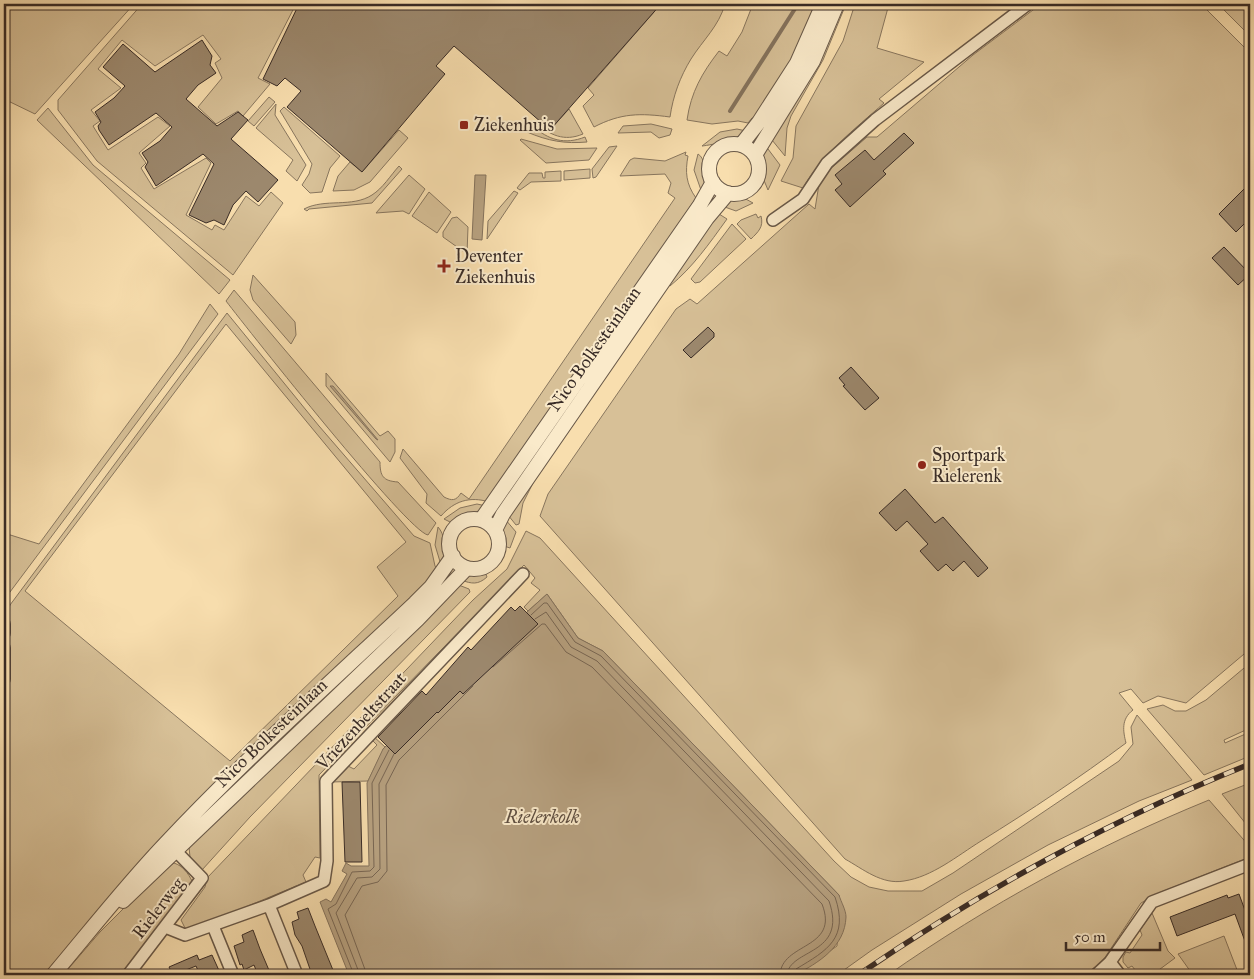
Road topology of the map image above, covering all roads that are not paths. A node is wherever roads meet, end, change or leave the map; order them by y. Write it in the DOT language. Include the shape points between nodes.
graph roads {
  1 [pos="823,4"];
  2 [pos="837,4"];
  3 [pos="1028,4"];
  4 [pos="741,145"];
  5 [pos="755,155"];
  6 [pos="713,182"];
  7 [pos="728,193"];
  8 [pos="773,220"];
  9 [pos="481,520"];
  10 [pos="495,530"];
  11 [pos="452,556"];
  12 [pos="467,568"];
  13 [pos="523,574"];
  14 [pos="4,624"];
  15 [pos="4,633"];
  16 [pos="4,648"];
  17 [pos="4,679"];
  18 [pos="172,846"];
  19 [pos="1250,864"];
  20 [pos="269,905"];
  21 [pos="213,926"];
  22 [pos="165,927"];
  23 [pos="1110,962"];
  24 [pos="53,975"];
  25 [pos="128,975"];
  26 [pos="233,975"];
  27 [pos="297,975"];
  28 [pos="1096,975"];
  29 [pos="1120,975"];
  1 -- 4 [label="street" via="797,63"];
  2 -- 5 [label="street" via="813,61"];
  3 -- 8 [label="street" via="870,125 826,163 803,198"];
  4 -- 5 [label="street"];
  4 -- 6 [label="street" via="730,144 715,153 709,167"];
  5 -- 7 [label="street" via="759,168 756,181 746,190"];
  6 -- 7 [label="street"];
  6 -- 9 [label="street, Nico Bolkesteinlaan" via="695,213"];
  7 -- 10 [label="street, Nico Bolkesteinlaan" via="707,218"];
  9 -- 10 [label="street"];
  9 -- 11 [label="street" via="467,520 456,527 449,545"];
  10 -- 12 [label="street" via="499,544 494,559 482,568"];
  11 -- 12 [label="street"];
  11 -- 18 [label="street, Nico Bolkesteinlaan" via="431,588 232,776"];
  12 -- 18 [label="street, Nico Bolkesteinlaan" via="418,619"];
  13 -- 20 [label="street, Vriezenbeltstraat" via="326,781 327,861 324,881"];
  14 -- 15 [label="street"];
  16 -- 17 [label="street"];
  18 -- 22 [label="street, Rielerweg" via="202,878"];
  18 -- 24 [label="street, Nico Bolkesteinlaan" via="144,882 98,923"];
  19 -- 23 [label="street" via="1152,902"];
  20 -- 21 [label="street, Vriezenbeltstraat"];
  20 -- 27 [label="street"];
  21 -- 22 [label="street, Vriezenbeltstraat" via="185,935"];
  21 -- 26 [label="street"];
  22 -- 25 [label="street, Rielerweg"];
  23 -- 28 [label="street"];
  23 -- 29 [label="street"];
}
